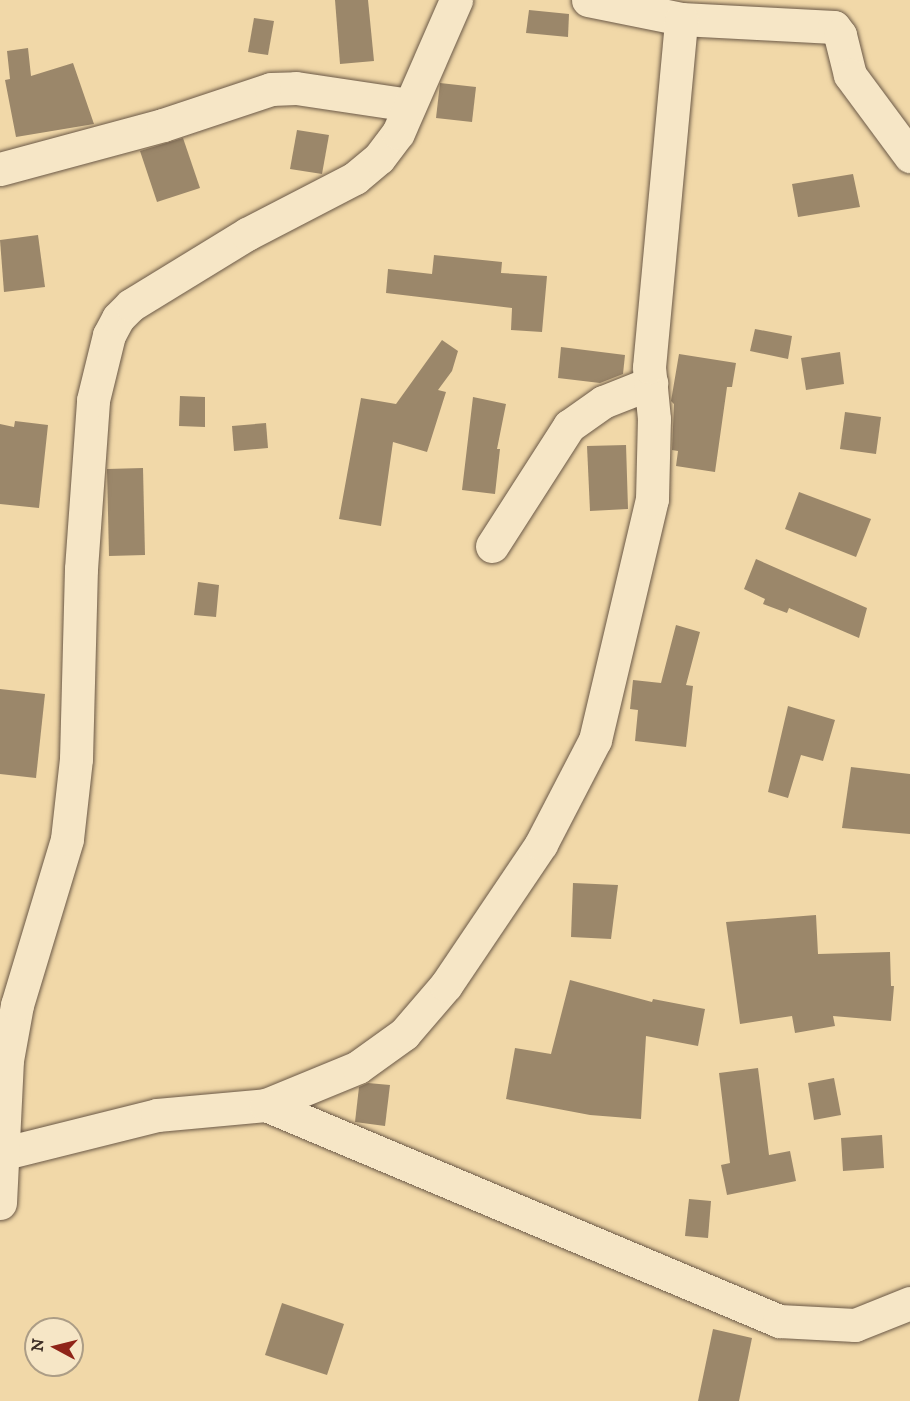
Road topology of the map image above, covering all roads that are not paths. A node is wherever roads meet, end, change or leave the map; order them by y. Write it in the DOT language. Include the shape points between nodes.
graph roads {
  1 [pos="456,0"];
  2 [pos="588,0"];
  3 [pos="681,19"];
  4 [pos="410,105"];
  5 [pos="910,156"];
  6 [pos="0,169"];
  7 [pos="651,383"];
  8 [pos="492,546"];
  9 [pos="266,1105"];
  10 [pos="5,1154"];
  11 [pos="0,1203"];
  12 [pos="910,1303"];
  1 -- 4 [label="street"];
  2 -- 3 [label="street"];
  3 -- 5 [label="street" via="834,27 840,35 850,75"];
  3 -- 7 [label="street"];
  4 -- 6 [label="street" via="296,88 271,89 163,125"];
  4 -- 10 [label="street" via="398,133 355,178 247,234 131,305 109,335 93,400 81,569 76,759 67,838 16,1005 8,1060"];
  7 -- 8 [label="street" via="603,402 569,426"];
  7 -- 9 [label="street" via="652,499 595,740 579,773 535,853 446,985 404,1034 358,1067"];
  9 -- 10 [label="street" via="157,1115"];
  9 -- 12 [label="street" via="779,1321 855,1325"];
  10 -- 11 [label="street"];
}
